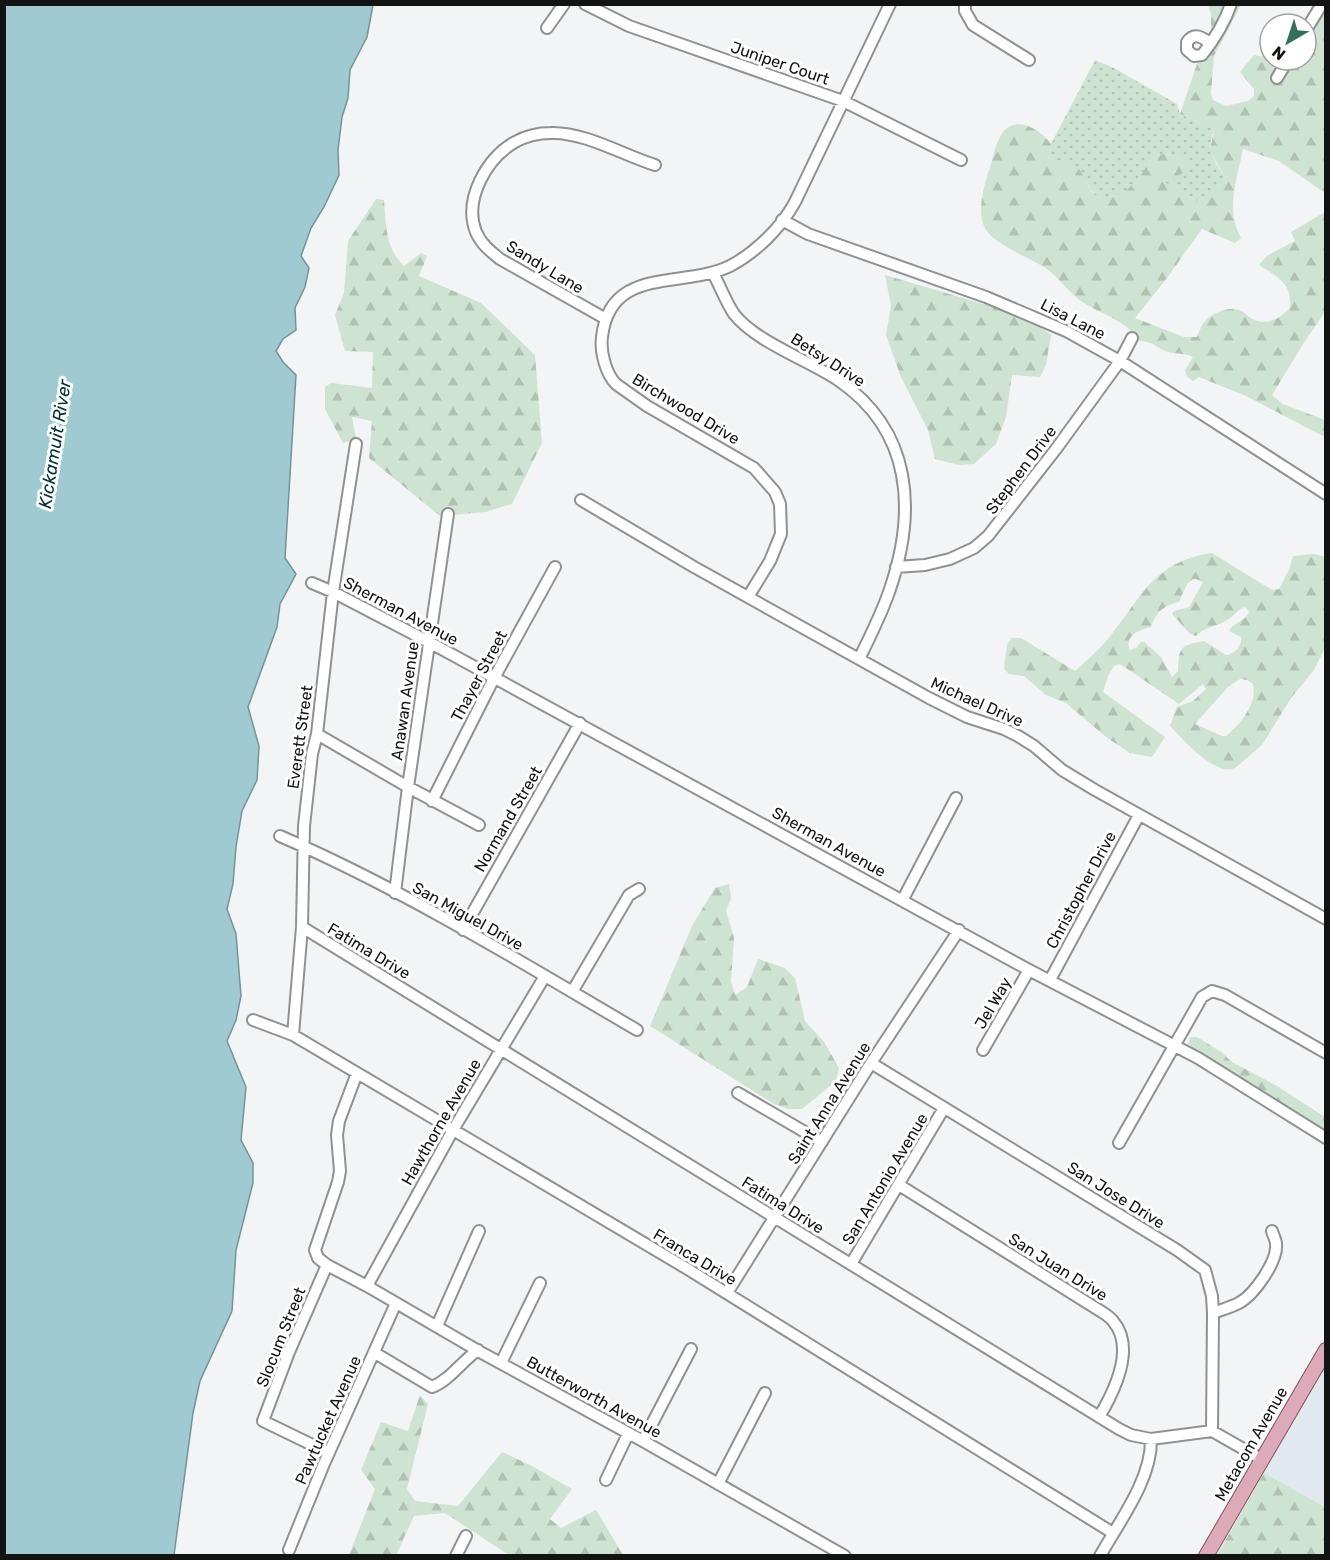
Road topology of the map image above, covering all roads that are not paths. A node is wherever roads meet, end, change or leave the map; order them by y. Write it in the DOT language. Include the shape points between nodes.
graph roads {
  1 [pos="564,4"];
  2 [pos="585,4"];
  3 [pos="890,4"];
  4 [pos="965,4"];
  5 [pos="1231,4"];
  6 [pos="547,28"];
  7 [pos="1210,43"];
  8 [pos="1029,60"];
  9 [pos="1281,72"];
  10 [pos="1277,78"];
  11 [pos="843,101"];
  12 [pos="960,159"];
  13 [pos="655,165"];
  14 [pos="782,220"];
  15 [pos="713,273"];
  16 [pos="606,319"];
  17 [pos="1132,338"];
  18 [pos="1120,361"];
  19 [pos="356,444"];
  20 [pos="1326,494"];
  21 [pos="581,500"];
  22 [pos="448,514"];
  23 [pos="555,567"];
  24 [pos="896,567"];
  25 [pos="312,583"];
  26 [pos="333,592"];
  27 [pos="748,597"];
  28 [pos="429,642"];
  29 [pos="859,659"];
  30 [pos="494,678"];
  31 [pos="580,723"];
  32 [pos="317,734"];
  33 [pos="408,787"];
  34 [pos="956,798"];
  35 [pos="432,801"];
  36 [pos="1139,815"];
  37 [pos="479,825"];
  38 [pos="280,836"];
  39 [pos="303,846"];
  40 [pos="639,889"];
  41 [pos="395,893"];
  42 [pos="903,899"];
  43 [pos="1326,919"];
  44 [pos="302,927"];
  45 [pos="463,930"];
  46 [pos="959,930"];
  47 [pos="1029,970"];
  48 [pos="545,976"];
  49 [pos="1050,980"];
  50 [pos="572,992"];
  51 [pos="253,1020"];
  52 [pos="637,1030"];
  53 [pos="293,1035"];
  54 [pos="1173,1046"];
  55 [pos="501,1049"];
  56 [pos="983,1050"];
  57 [pos="1326,1053"];
  58 [pos="871,1063"];
  59 [pos="357,1073"];
  60 [pos="738,1093"];
  61 [pos="944,1108"];
  62 [pos="453,1130"];
  63 [pos="1326,1138"];
  64 [pos="822,1142"];
  65 [pos="1119,1143"];
  66 [pos="899,1185"];
  67 [pos="775,1217"];
  68 [pos="479,1231"];
  69 [pos="1272,1231"];
  70 [pos="851,1264"];
  71 [pos="327,1265"];
  72 [pos="540,1283"];
  73 [pos="367,1286"];
  74 [pos="727,1293"];
  75 [pos="396,1303"];
  76 [pos="1213,1313"];
  77 [pos="436,1326"];
  78 [pos="691,1348"];
  79 [pos="478,1350"];
  80 [pos="1326,1350"];
  81 [pos="375,1353"];
  82 [pos="501,1363"];
  83 [pos="765,1393"];
  84 [pos="1099,1417"];
  85 [pos="1212,1431"];
  86 [pos="628,1434"];
  87 [pos="1151,1439"];
  88 [pos="643,1441"];
  89 [pos="329,1453"];
  90 [pos="1261,1459"];
  91 [pos="606,1480"];
  92 [pos="718,1484"];
  93 [pos="1113,1533"];
  94 [pos="466,1536"];
  95 [pos="289,1550"];
  96 [pos="456,1556"];
  97 [pos="845,1556"];
  98 [pos="1100,1556"];
  99 [pos="1206,1556"];
  1 -- 6 [label="street"];
  2 -- 11 [label="street, Juniper Court" via="648,34"];
  3 -- 11 [label="street, Birchwood Drive"];
  4 -- 8 [label="street" via="972,25"];
  5 -- 7 [label="street"];
  9 -- 10 [label="street"];
  11 -- 12 [label="street, Juniper Court"];
  11 -- 14 [label="street, Birchwood Drive" via="795,202"];
  13 -- 16 [label="street, Sandy Lane" via="581,138 540,134 513,143 498,155 477,189 473,221 486,247 500,259"];
  14 -- 15 [label="street, Birchwood Drive" via="746,256"];
  14 -- 18 [label="street, Lisa Lane" via="807,234 1031,315"];
  15 -- 16 [label="street, Birchwood Drive" via="631,289 615,303"];
  15 -- 24 [label="street, Betsy Drive" via="731,308 745,324 838,380 856,394 889,435 898,455 905,491"];
  16 -- 27 [label="street, Birchwood Drive" via="601,344 612,380 646,406 754,468 776,492 781,534"];
  17 -- 18 [label="street, Stephen Drive"];
  18 -- 20 [label="street, Lisa Lane"];
  18 -- 24 [label="street, Stephen Drive" via="988,536 950,560"];
  19 -- 26 [label="street, Everett Street"];
  21 -- 27 [label="street, Michael Drive"];
  22 -- 28 [label="street, Anawan Avenue"];
  23 -- 30 [label="street, Thayer Street"];
  24 -- 29 [label="street, Betsy Drive" via="881,614"];
  25 -- 26 [label="street, Sherman Avenue"];
  26 -- 28 [label="street, Sherman Avenue"];
  26 -- 32 [label="street, Everett Street"];
  27 -- 29 [label="street, Michael Drive"];
  28 -- 30 [label="street, Sherman Avenue"];
  28 -- 33 [label="street, Anawan Avenue"];
  29 -- 36 [label="street, Michael Drive" via="948,708 1018,736 1086,785"];
  30 -- 31 [label="street, Sherman Avenue"];
  30 -- 35 [label="street, Thayer Street"];
  31 -- 42 [label="street, Sherman Avenue"];
  31 -- 45 [label="street, Normand Street"];
  32 -- 33 [label="street"];
  32 -- 39 [label="street, Everett Street"];
  33 -- 35 [label="street"];
  33 -- 41 [label="street, Anawan Avenue"];
  34 -- 42 [label="street"];
  35 -- 37 [label="street"];
  36 -- 43 [label="street, Michael Drive"];
  36 -- 49 [label="street, Christopher Drive"];
  38 -- 39 [label="street, San Miguel Drive"];
  39 -- 41 [label="street, San Miguel Drive"];
  39 -- 44 [label="street, Everett Street"];
  40 -- 50 [label="street" via="629,895"];
  41 -- 45 [label="street, San Miguel Drive"];
  42 -- 46 [label="street, Sherman Avenue"];
  44 -- 53 [label="street, Everett Street"];
  44 -- 55 [label="street, Fatima Drive"];
  45 -- 48 [label="street, San Miguel Drive"];
  46 -- 47 [label="street, Sherman Avenue"];
  46 -- 58 [label="street, Saint Anna Avenue"];
  47 -- 49 [label="street, Sherman Avenue"];
  47 -- 56 [label="street, Jel Way"];
  48 -- 50 [label="street, San Miguel Drive"];
  48 -- 55 [label="street, Hawthorne Avenue"];
  49 -- 54 [label="street, Sherman Avenue"];
  50 -- 52 [label="street, San Miguel Drive"];
  51 -- 53 [label="street, Franca Drive"];
  53 -- 59 [label="street, Franca Drive"];
  54 -- 57 [label="street" via="1202,997 1212,991"];
  54 -- 63 [label="street, Sherman Avenue"];
  54 -- 65 [label="street"];
  55 -- 62 [label="street, Hawthorne Avenue"];
  55 -- 67 [label="street, Fatima Drive"];
  58 -- 61 [label="street, San Jose Drive"];
  58 -- 64 [label="street, Saint Anna Avenue"];
  59 -- 62 [label="street, Franca Drive"];
  59 -- 71 [label="street" via="339,1121 338,1182 315,1250"];
  60 -- 64 [label="street"];
  61 -- 66 [label="street, San Antonio Avenue"];
  61 -- 76 [label="street, San Jose Drive" via="1205,1270"];
  62 -- 73 [label="street, Hawthorne Avenue"];
  62 -- 74 [label="street, Franca Drive"];
  64 -- 67 [label="street, Saint Anna Avenue"];
  66 -- 70 [label="street, San Antonio Avenue"];
  66 -- 84 [label="street, San Juan Drive" via="1114,1321 1121,1341 1120,1367 1112,1394"];
  67 -- 70 [label="street, Fatima Drive"];
  67 -- 74 [label="street, Saint Anna Avenue"];
  68 -- 77 [label="street"];
  69 -- 76 [label="street" via="1277,1246 1251,1294"];
  70 -- 84 [label="street, Fatima Drive"];
  71 -- 73 [label="street, Butterworth Avenue"];
  71 -- 89 [label="street, Slocum Street" via="263,1422"];
  72 -- 82 [label="street"];
  73 -- 75 [label="street, Butterworth Avenue"];
  74 -- 93 [label="street, Franca Drive"];
  75 -- 77 [label="street, Butterworth Avenue"];
  75 -- 81 [label="street, Pawtucket Avenue"];
  76 -- 85 [label="street, San Jose Drive"];
  77 -- 79 [label="street, Butterworth Avenue"];
  78 -- 88 [label="street"];
  79 -- 81 [label="street" via="432,1387"];
  79 -- 82 [label="street, Butterworth Avenue"];
  80 -- 90 [label="main road, Metacom Avenue"];
  81 -- 89 [label="street, Pawtucket Avenue"];
  82 -- 86 [label="street, Butterworth Avenue"];
  83 -- 92 [label="street"];
  84 -- 87 [label="street, Fatima Drive" via="1131,1435"];
  85 -- 87 [label="street, Fatima Drive"];
  85 -- 90 [label="street"];
  86 -- 88 [label="street, Butterworth Avenue"];
  86 -- 91 [label="street"];
  87 -- 93 [label="street" via="1140,1485"];
  88 -- 92 [label="street, Butterworth Avenue"];
  89 -- 95 [label="street, Pawtucket Avenue"];
  90 -- 99 [label="main road, Metacom Avenue"];
  92 -- 97 [label="street, Butterworth Avenue"];
  93 -- 98 [label="street"];
  94 -- 96 [label="street"];
}
